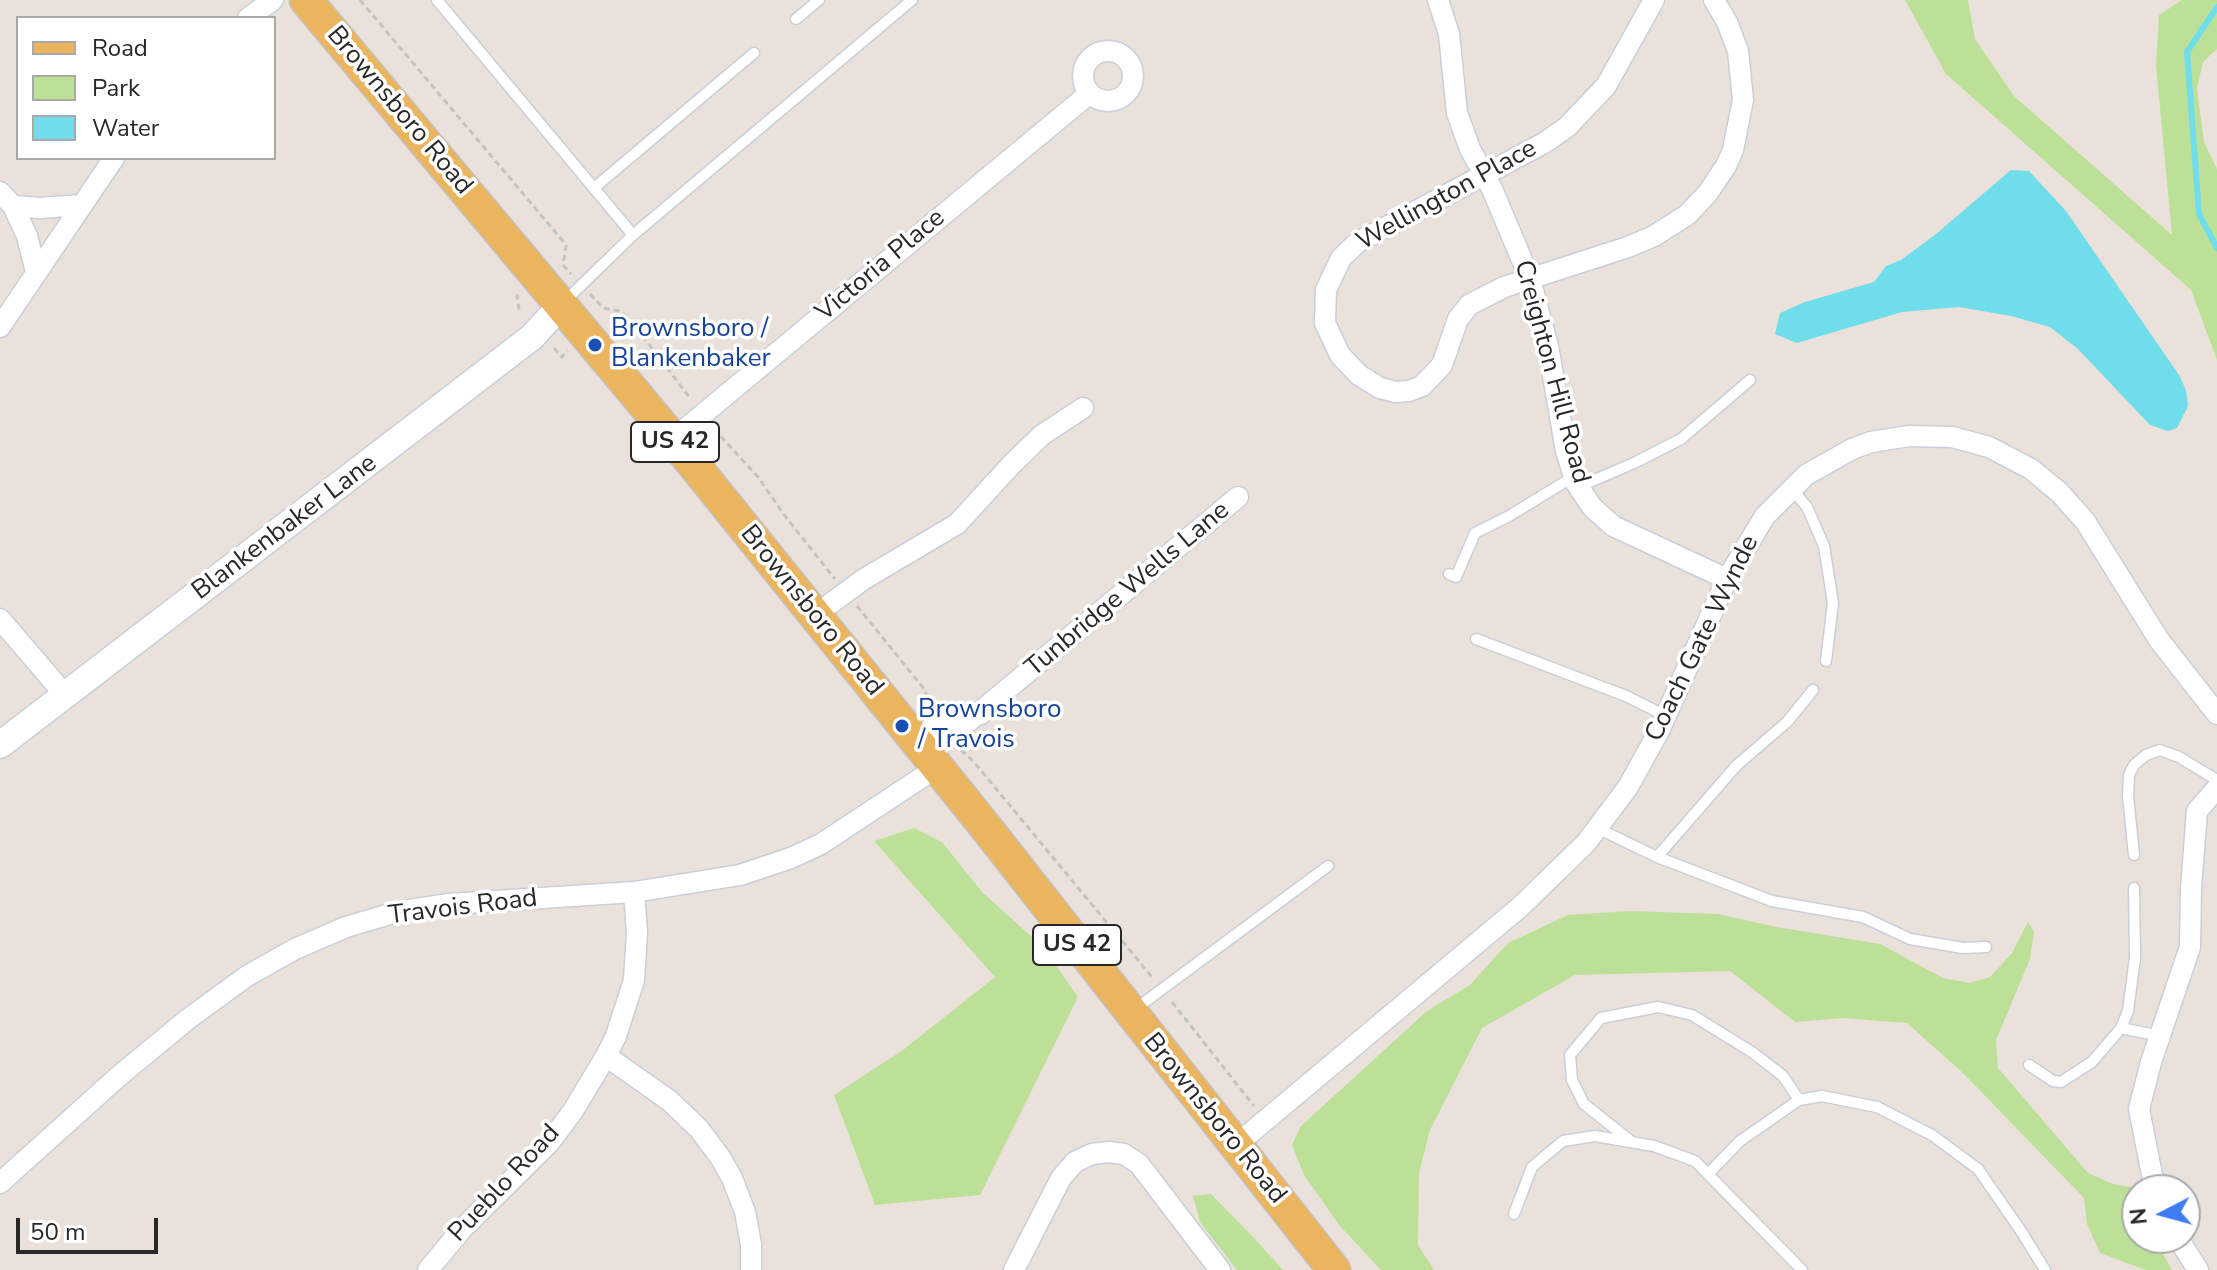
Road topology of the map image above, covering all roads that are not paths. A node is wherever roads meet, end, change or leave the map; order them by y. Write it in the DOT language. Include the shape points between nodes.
graph roads {
  1 [pos="273,0"];
  2 [pos="306,0"];
  3 [pos="437,0"];
  4 [pos="819,0"];
  5 [pos="912,0"];
  6 [pos="1438,0"];
  7 [pos="1654,0"];
  8 [pos="1714,0"];
  9 [pos="251,16"];
  10 [pos="796,19"];
  11 [pos="754,53"];
  12 [pos="1090,93"];
  13 [pos="113,160"];
  14 [pos="1484,174"];
  15 [pos="594,188"];
  16 [pos="6,199"];
  17 [pos="82,205"];
  18 [pos="633,235"];
  19 [pos="36,272"];
  20 [pos="1530,279"];
  21 [pos="562,304"];
  22 [pos="0,327"];
  23 [pos="1750,380"];
  24 [pos="1083,408"];
  25 [pos="673,439"];
  26 [pos="1575,482"];
  27 [pos="1791,488"];
  28 [pos="1238,497"];
  29 [pos="1449,574"];
  30 [pos="1727,579"];
  31 [pos="815,615"];
  32 [pos="0,619"];
  33 [pos="1476,639"];
  34 [pos="1826,661"];
  35 [pos="1813,690"];
  36 [pos="65,695"];
  37 [pos="2217,714"];
  38 [pos="1666,716"];
  39 [pos="0,745"];
  40 [pos="926,755"];
  41 [pos="2217,780"];
  42 [pos="2217,788"];
  43 [pos="1597,828"];
  44 [pos="2134,855"];
  45 [pos="1657,857"];
  46 [pos="1328,866"];
  47 [pos="2134,888"];
  48 [pos="634,892"];
  49 [pos="1986,947"];
  50 [pos="1130,1013"];
  51 [pos="2121,1028"];
  52 [pos="2160,1036"];
  53 [pos="606,1056"];
  54 [pos="2029,1065"];
  55 [pos="1799,1100"];
  56 [pos="1632,1142"];
  57 [pos="1236,1145"];
  58 [pos="1708,1174"];
  59 [pos="2152,1174"];
  60 [pos="0,1183"];
  61 [pos="1514,1214"];
  62 [pos="428,1270"];
  63 [pos="751,1270"];
  64 [pos="1014,1270"];
  65 [pos="1220,1270"];
  66 [pos="1334,1270"];
  67 [pos="1802,1270"];
  68 [pos="2045,1270"];
  1 -- 9 [label="street"];
  2 -- 21 [label="main road, Brownsboro Road / US 42"];
  3 -- 15 [label="lane"];
  4 -- 10 [label="lane"];
  5 -- 18 [label="lane"];
  6 -- 14 [label="street, Creighton Hill Road" via="1449,34 1457,113"];
  7 -- 14 [label="street, Wellington Place" via="1614,73 1581,115 1544,143"];
  8 -- 20 [label="street" via="1738,51 1743,90 1738,134 1717,181 1687,215 1654,236"];
  11 -- 15 [label="lane"];
  12 -- 25 [label="street, Victoria Place"];
  13 -- 17 [label="street"];
  14 -- 20 [label="street, Creighton Hill Road"];
  14 -- 20 [label="street, Wellington Place" via="1349,249 1326,290 1328,334 1359,375 1380,388 1409,391 1422,386 1442,365 1458,319 1469,305"];
  15 -- 18 [label="lane"];
  16 -- 17 [label="street" via="40,208"];
  16 -- 19 [label="street" via="27,236"];
  17 -- 19 [label="street"];
  18 -- 21 [label="lane"];
  19 -- 22 [label="street"];
  20 -- 26 [label="street, Creighton Hill Road"];
  21 -- 25 [label="main road, Brownsboro Road / US 42"];
  21 -- 36 [label="street, Blankenbaker Lane" via="520,347"];
  23 -- 26 [label="lane" via="1681,439 1634,463"];
  24 -- 31 [label="street" via="1042,435 957,524"];
  25 -- 31 [label="main road, Brownsboro Road / US 42"];
  26 -- 29 [label="lane" via="1475,533 1456,577"];
  26 -- 30 [label="street, Creighton Hill Road" via="1613,526"];
  27 -- 30 [label="street, Coach Gate Wynde" via="1765,516"];
  27 -- 34 [label="lane" via="1807,507 1824,546 1833,603"];
  27 -- 37 [label="street, Coach Gate Wynde" via="1835,457 1889,438 1952,437 2007,455 2059,492 2085,521 2159,640"];
  28 -- 40 [label="street, Tunbridge Wells Lane" via="981,714 949,716"];
  30 -- 38 [label="street, Coach Gate Wynde"];
  31 -- 40 [label="main road, Brownsboro Road / US 42"];
  32 -- 36 [label="street"];
  33 -- 38 [label="lane"];
  35 -- 45 [label="lane" via="1787,722 1736,766"];
  36 -- 39 [label="street, Blankenbaker Lane"];
  38 -- 43 [label="street, Coach Gate Wynde" via="1628,787"];
  40 -- 48 [label="street, Travois Road" via="851,827 791,858 740,875"];
  40 -- 50 [label="main road, Brownsboro Road / US 42"];
  41 -- 44 [label="lane" via="2160,750 2134,765 2128,796"];
  42 -- 52 [label="street" via="2197,811 2190,947"];
  43 -- 45 [label="lane"];
  43 -- 57 [label="street, Coach Gate Wynde" via="1520,907"];
  45 -- 49 [label="lane" via="1772,901 1863,917 1910,939"];
  46 -- 50 [label="lane"];
  47 -- 51 [label="lane" via="2135,958"];
  48 -- 53 [label="street, Pueblo Road" via="634,980"];
  48 -- 60 [label="street, Travois Road" via="397,912 295,949 188,1019"];
  50 -- 57 [label="main road, Brownsboro Road / US 42"];
  51 -- 52 [label="lane"];
  51 -- 54 [label="lane" via="2092,1062 2061,1082"];
  52 -- 59 [label="street" via="2139,1109"];
  53 -- 62 [label="street, Pueblo Road" via="549,1143"];
  53 -- 63 [label="street" via="670,1101 720,1157 745,1212"];
  55 -- 56 [label="lane" via="1783,1076 1692,1015 1658,1007 1601,1018 1570,1055 1572,1080 1584,1104"];
  55 -- 58 [label="lane" via="1740,1141"];
  55 -- 68 [label="lane" via="1822,1096 1877,1107 1932,1135 1978,1169"];
  56 -- 58 [label="lane" via="1695,1161"];
  56 -- 61 [label="lane" via="1595,1136 1563,1141 1532,1167"];
  57 -- 66 [label="main road, Brownsboro Road / US 42"];
  58 -- 67 [label="lane"];
  64 -- 65 [label="street" via="1061,1178 1075,1162 1109,1152 1139,1164"];
}
